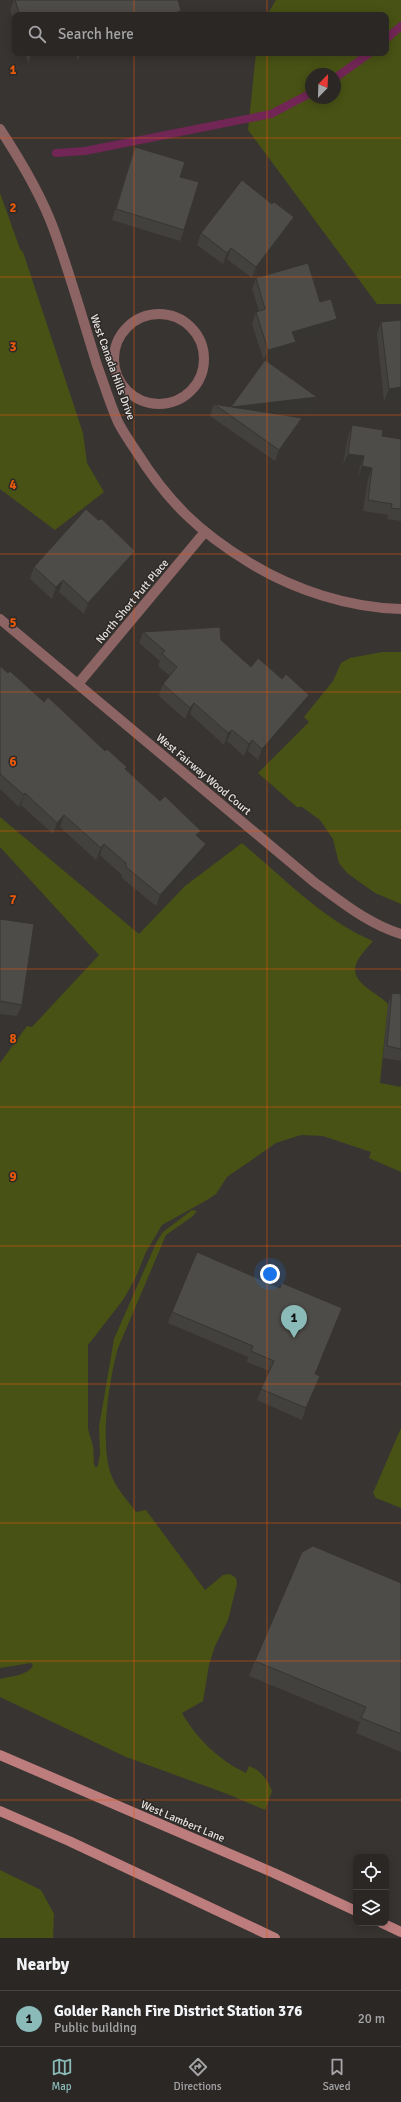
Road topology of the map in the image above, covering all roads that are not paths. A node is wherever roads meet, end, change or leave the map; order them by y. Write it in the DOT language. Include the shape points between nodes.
graph roads {
  1 [pos="0,129"];
  2 [pos="117,377"];
  3 [pos="104,384"];
  4 [pos="204,533"];
  5 [pos="401,609"];
  6 [pos="0,619"];
  7 [pos="78,684"];
  8 [pos="401,934"];
  9 [pos="0,1754"];
  10 [pos="0,1812"];
  11 [pos="353,1910"];
  12 [pos="388,1926"];
  13 [pos="401,1932"];
  14 [pos="275,1938"];
  1 -- 3 [label="street, West Canada Hills Drive" via="24,166 54,229"];
  2 -- 2 [label="street" via="126,390 137,399 151,404 166,404 179,400 191,391 200,379 204,351 198,336 188,325 175,317 161,314 146,316 132,323 121,334 115,347"];
  2 -- 3 [label="street"];
  3 -- 4 [label="street, West Canada Hills Drive" via="119,423 142,460 178,508"];
  4 -- 5 [label="street, West Canada Hills Drive" via="257,568 296,586 342,600 385,609"];
  4 -- 7 [label="street, North Short Putt Place"];
  6 -- 7 [label="street, West Fairway Wood Court"];
  7 -- 8 [label="street, West Fairway Wood Court" via="314,882 357,913 385,929"];
  9 -- 11 [label="main road, West Lambert Lane"];
  10 -- 14 [label="main road" via="69,1841"];
  12 -- 13 [label="main road"];
}
